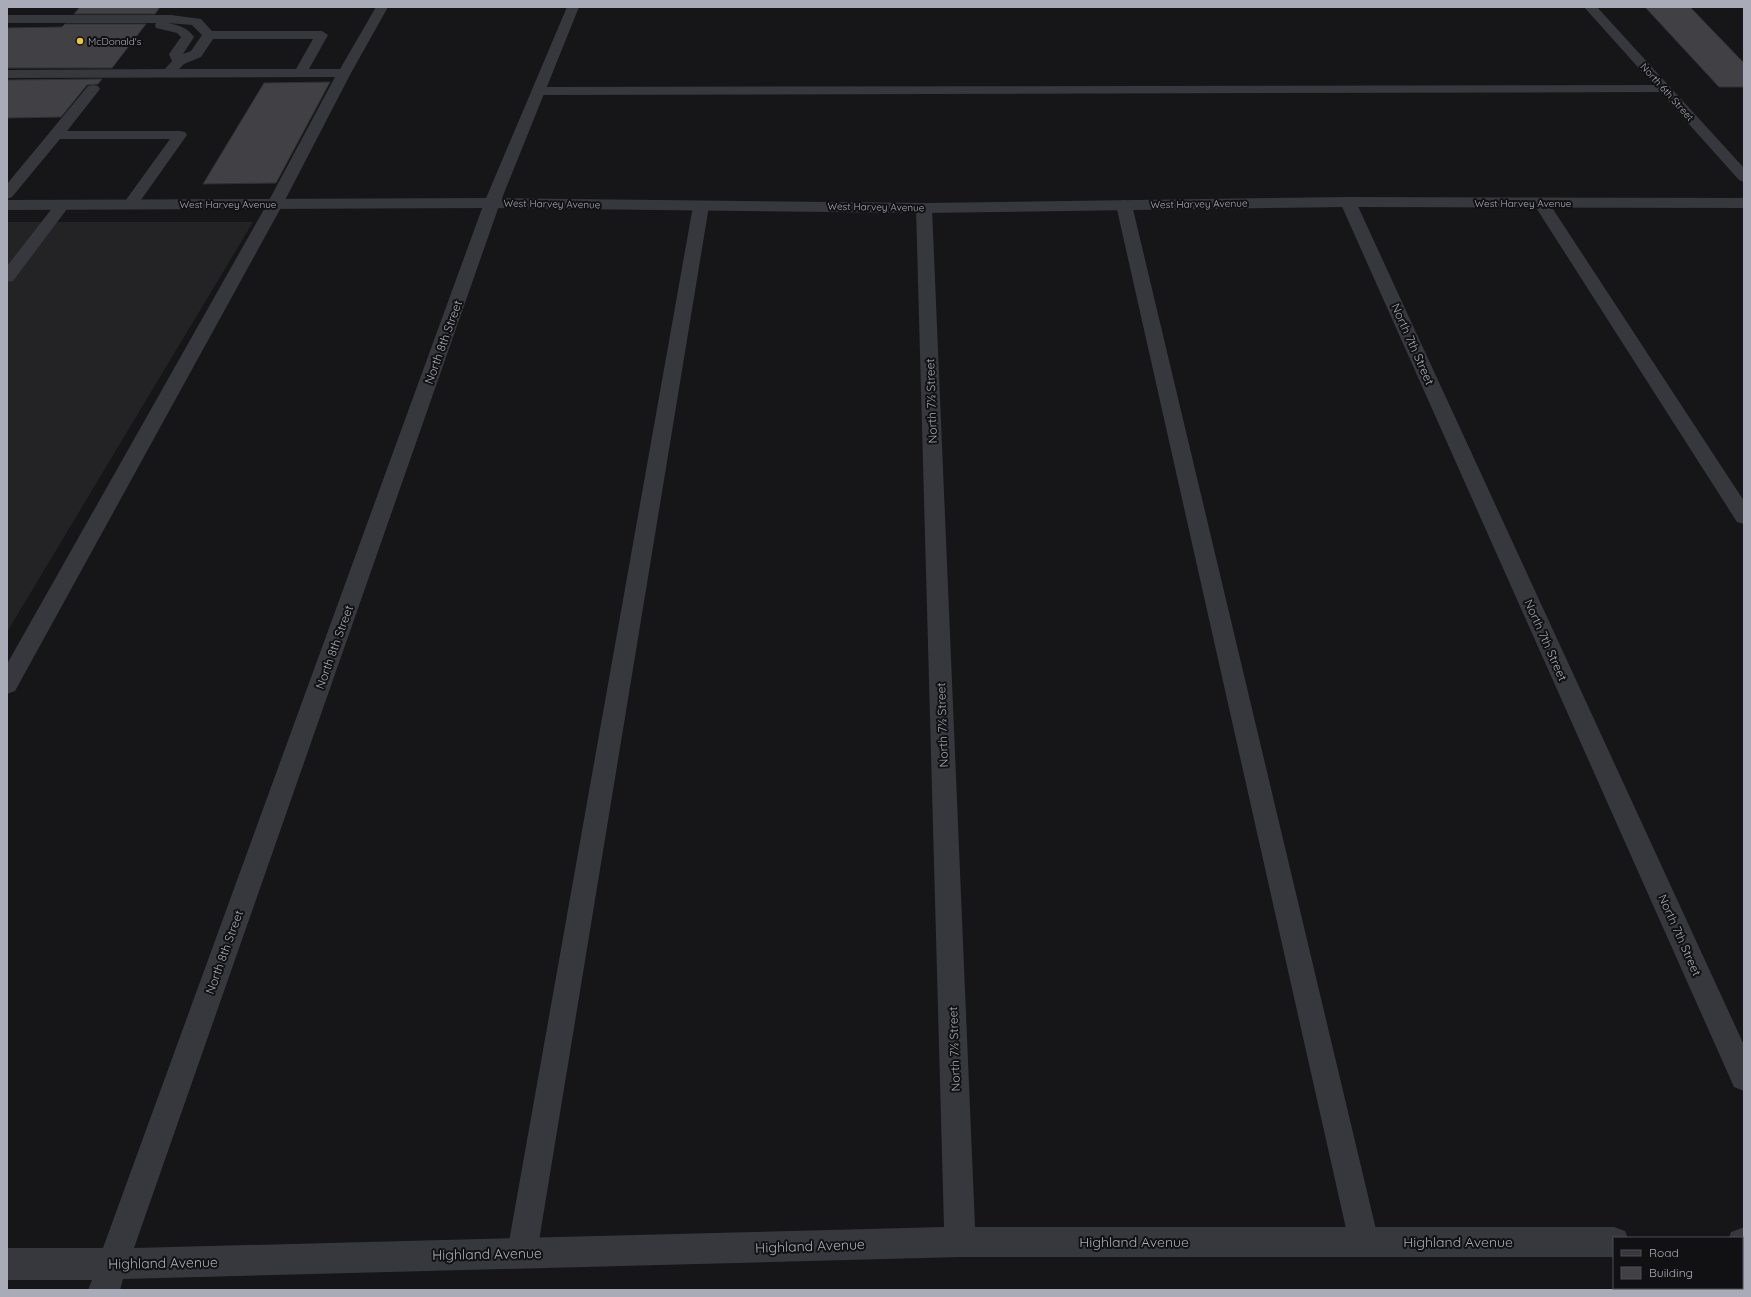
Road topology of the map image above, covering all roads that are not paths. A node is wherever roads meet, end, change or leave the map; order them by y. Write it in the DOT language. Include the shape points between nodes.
graph roads {
  1 [pos="382,7"];
  2 [pos="573,7"];
  3 [pos="1590,7"];
  4 [pos="7,19"];
  5 [pos="7,25"];
  6 [pos="209,35"];
  7 [pos="179,61"];
  8 [pos="344,72"];
  9 [pos="300,73"];
  10 [pos="7,74"];
  11 [pos="169,74"];
  12 [pos="93,89"];
  13 [pos="1663,89"];
  14 [pos="539,91"];
  15 [pos="56,135"];
  16 [pos="1744,178"];
  17 [pos="7,194"];
  18 [pos="1348,202"];
  19 [pos="492,203"];
  20 [pos="1541,203"];
  21 [pos="1744,203"];
  22 [pos="132,204"];
  23 [pos="275,204"];
  24 [pos="7,205"];
  25 [pos="62,205"];
  26 [pos="1124,205"];
  27 [pos="701,206"];
  28 [pos="924,208"];
  29 [pos="7,277"];
  30 [pos="1744,517"];
  31 [pos="7,685"];
  32 [pos="1744,1077"];
  33 [pos="960,1242"];
  34 [pos="1364,1242"];
  35 [pos="1613,1242"];
  36 [pos="522,1253"];
  37 [pos="7,1264"];
  38 [pos="108,1277"];
  1 -- 8 [label="street"];
  2 -- 14 [label="street, North 8th Street"];
  3 -- 13 [label="street, North 6th Street"];
  4 -- 6 [label="street" via="171,19 196,22"];
  5 -- 7 [label="street" via="163,26 182,30 188,37 176,54"];
  6 -- 7 [label="street" via="196,54"];
  6 -- 9 [label="street" via="322,35"];
  7 -- 11 [label="street"];
  8 -- 9 [label="street"];
  8 -- 23 [label="street"];
  9 -- 11 [label="street"];
  10 -- 11 [label="street"];
  12 -- 15 [label="street"];
  13 -- 14 [label="street"];
  13 -- 16 [label="street, North 6th Street"];
  14 -- 19 [label="street, North 8th Street"];
  15 -- 17 [label="street"];
  15 -- 22 [label="street" via="180,135"];
  18 -- 20 [label="street, West Harvey Avenue"];
  18 -- 26 [label="street, West Harvey Avenue"];
  18 -- 32 [label="street, North 7th Street"];
  19 -- 23 [label="street, West Harvey Avenue"];
  19 -- 27 [label="street, West Harvey Avenue"];
  19 -- 38 [label="street, North 8th Street"];
  20 -- 21 [label="street, West Harvey Avenue"];
  20 -- 30 [label="street"];
  22 -- 23 [label="street, West Harvey Avenue"];
  22 -- 25 [label="street, West Harvey Avenue"];
  23 -- 31 [label="street"];
  24 -- 25 [label="street, West Harvey Avenue"];
  25 -- 29 [label="street"];
  26 -- 28 [label="street, West Harvey Avenue"];
  26 -- 34 [label="street"];
  27 -- 28 [label="street, West Harvey Avenue"];
  27 -- 36 [label="street"];
  28 -- 33 [label="street, North 7½ Street"];
  33 -- 34 [label="street, Highland Avenue"];
  33 -- 36 [label="street, Highland Avenue"];
  34 -- 35 [label="street, Highland Avenue"];
  36 -- 38 [label="street, Highland Avenue"];
  37 -- 38 [label="street, Highland Avenue"];
}
